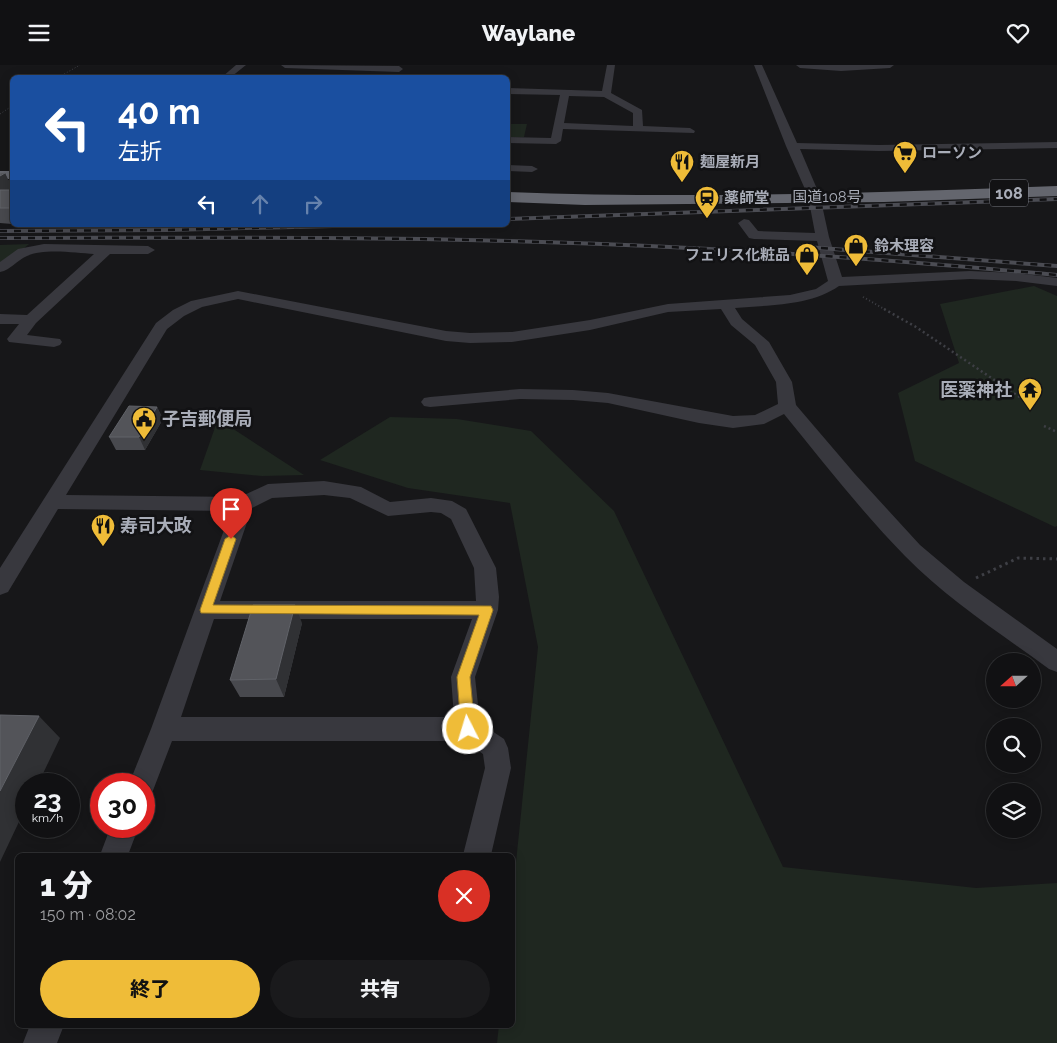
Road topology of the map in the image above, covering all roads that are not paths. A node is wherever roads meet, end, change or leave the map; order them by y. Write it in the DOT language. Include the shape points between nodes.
graph roads {
  1 [pos="242,65"];
  2 [pos="285,65"];
  3 [pos="611,65"];
  4 [pos="758,65"];
  5 [pos="800,65"];
  6 [pos="890,65"];
  7 [pos="325,66"];
  8 [pos="400,67"];
  9 [pos="229,75"];
  10 [pos="316,75"];
  11 [pos="510,91"];
  12 [pos="564,93"];
  13 [pos="606,94"];
  14 [pos="560,126"];
  15 [pos="638,128"];
  16 [pos="690,131"];
  17 [pos="510,140"];
  18 [pos="1057,145"];
  19 [pos="791,146"];
  20 [pos="510,168"];
  21 [pos="532,169"];
  22 [pos="1057,191"];
  23 [pos="814,196"];
  24 [pos="510,197"];
  25 [pos="744,223"];
  26 [pos="822,237"];
  27 [pos="148,249"];
  28 [pos="106,250"];
  29 [pos="0,268"];
  30 [pos="836,282"];
  31 [pos="1057,282"];
  32 [pos="726,305"];
  33 [pos="0,319"];
  34 [pos="31,320"];
  35 [pos="54,342"];
  36 [pos="430,402"];
  37 [pos="787,406"];
  38 [pos="52,502"];
  39 [pos="243,504"];
  40 [pos="7,563"];
  41 [pos="0,586"];
  42 [pos="206,610"];
  43 [pos="487,610"];
  44 [pos="1057,662"];
  45 [pos="164,729"];
  46 [pos="468,729"];
  47 [pos="146,773"];
  48 [pos="120,838"];
  49 [pos="115,853"];
  50 [pos="477,853"];
  51 [pos="46,1028"];
  52 [pos="40,1043"];
  1 -- 9 [label="street"];
  2 -- 7 [label="street"];
  3 -- 13 [label="street"];
  4 -- 19 [label="street"];
  5 -- 6 [label="street"];
  7 -- 8 [label="street"];
  7 -- 10 [label="street"];
  11 -- 12 [label="street"];
  12 -- 13 [label="street"];
  12 -- 14 [label="street"];
  13 -- 15 [label="street" via="638,112"];
  14 -- 15 [label="street"];
  14 -- 17 [label="street" via="556,141"];
  15 -- 16 [label="street"];
  18 -- 19 [label="street"];
  19 -- 23 [label="street"];
  20 -- 21 [label="street"];
  22 -- 23 [label="highway, 国道108号 / 108"];
  23 -- 24 [label="highway, 国道108号 / 108" via="585,200"];
  23 -- 26 [label="street"];
  25 -- 26 [label="street" via="754,235"];
  26 -- 30 [label="street"];
  27 -- 28 [label="street"];
  28 -- 29 [label="street" via="44,248 23,252"];
  28 -- 34 [label="street"];
  30 -- 31 [label="street" via="970,275"];
  30 -- 32 [label="street" via="821,293"];
  32 -- 37 [label="street" via="736,322 761,342 784,383"];
  32 -- 38 [label="street" via="668,308 512,337 470,338 238,295 194,304 174,314 161,326"];
  33 -- 34 [label="street"];
  34 -- 35 [label="street" via="16,339"];
  36 -- 37 [label="street" via="520,393 573,395 608,398 733,422 758,421"];
  37 -- 44 [label="street" via="913,551 956,588"];
  38 -- 39 [label="street"];
  38 -- 40 [label="street"];
  39 -- 42 [label="street"];
  39 -- 43 [label="street" via="268,491 324,488 354,492 388,509 445,506 459,514 485,569"];
  40 -- 41 [label="street"];
  42 -- 43 [label="street"];
  42 -- 45 [label="street"];
  43 -- 46 [label="street" via="463,677"];
  45 -- 46 [label="street"];
  45 -- 47 [label="street"];
  46 -- 50 [label="street" via="495,748 498,768"];
  48 -- 49 [label="street"];
  51 -- 52 [label="street"];
}
